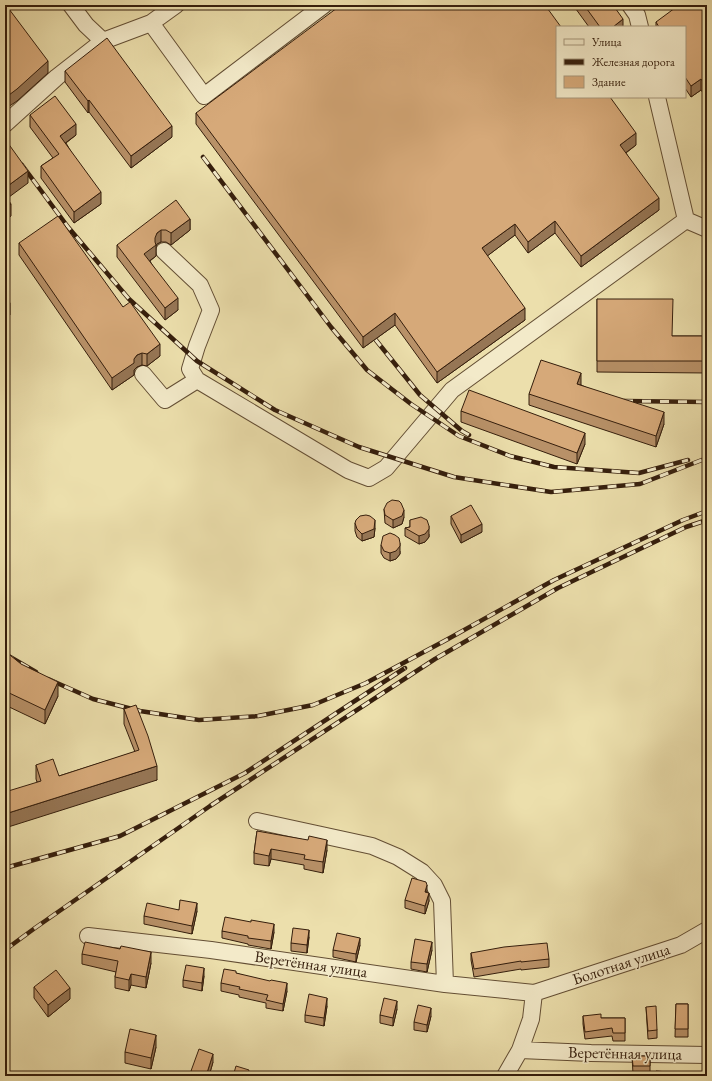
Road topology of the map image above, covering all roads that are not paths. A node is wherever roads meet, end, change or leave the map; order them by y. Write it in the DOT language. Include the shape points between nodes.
graph roads {
  1 [pos="71,5"];
  2 [pos="176,5"];
  3 [pos="324,5"];
  4 [pos="630,5"];
  5 [pos="152,23"];
  6 [pos="640,26"];
  7 [pos="102,41"];
  8 [pos="657,98"];
  9 [pos="5,124"];
  10 [pos="686,220"];
  11 [pos="707,228"];
  12 [pos="164,250"];
  13 [pos="143,374"];
  14 [pos="197,380"];
  15 [pos="257,821"];
  16 [pos="707,930"];
  17 [pos="88,936"];
  18 [pos="445,984"];
  19 [pos="534,993"];
  20 [pos="520,1050"];
  21 [pos="707,1055"];
  22 [pos="505,1076"];
  1 -- 7 [label="street"];
  2 -- 5 [label="street"];
  3 -- 5 [label="street" via="204,96"];
  4 -- 6 [label="street" via="637,14"];
  5 -- 7 [label="street"];
  7 -- 9 [label="street"];
  8 -- 10 [label="street"];
  10 -- 11 [label="street"];
  10 -- 14 [label="street" via="452,390 386,468 369,478 348,470"];
  12 -- 14 [label="street" via="200,284 211,310 190,369"];
  13 -- 14 [label="street" via="165,400"];
  15 -- 18 [label="street" via="372,846 398,857 422,872 434,885 442,900"];
  16 -- 19 [label="street, Болотная улица" via="681,945"];
  17 -- 18 [label="street, Веретённая улица" via="211,950"];
  18 -- 19 [label="street, Веретённая улица"];
  19 -- 20 [label="street" via="531,1019"];
  20 -- 21 [label="street, Веретённая улица"];
  20 -- 22 [label="street"];
}
